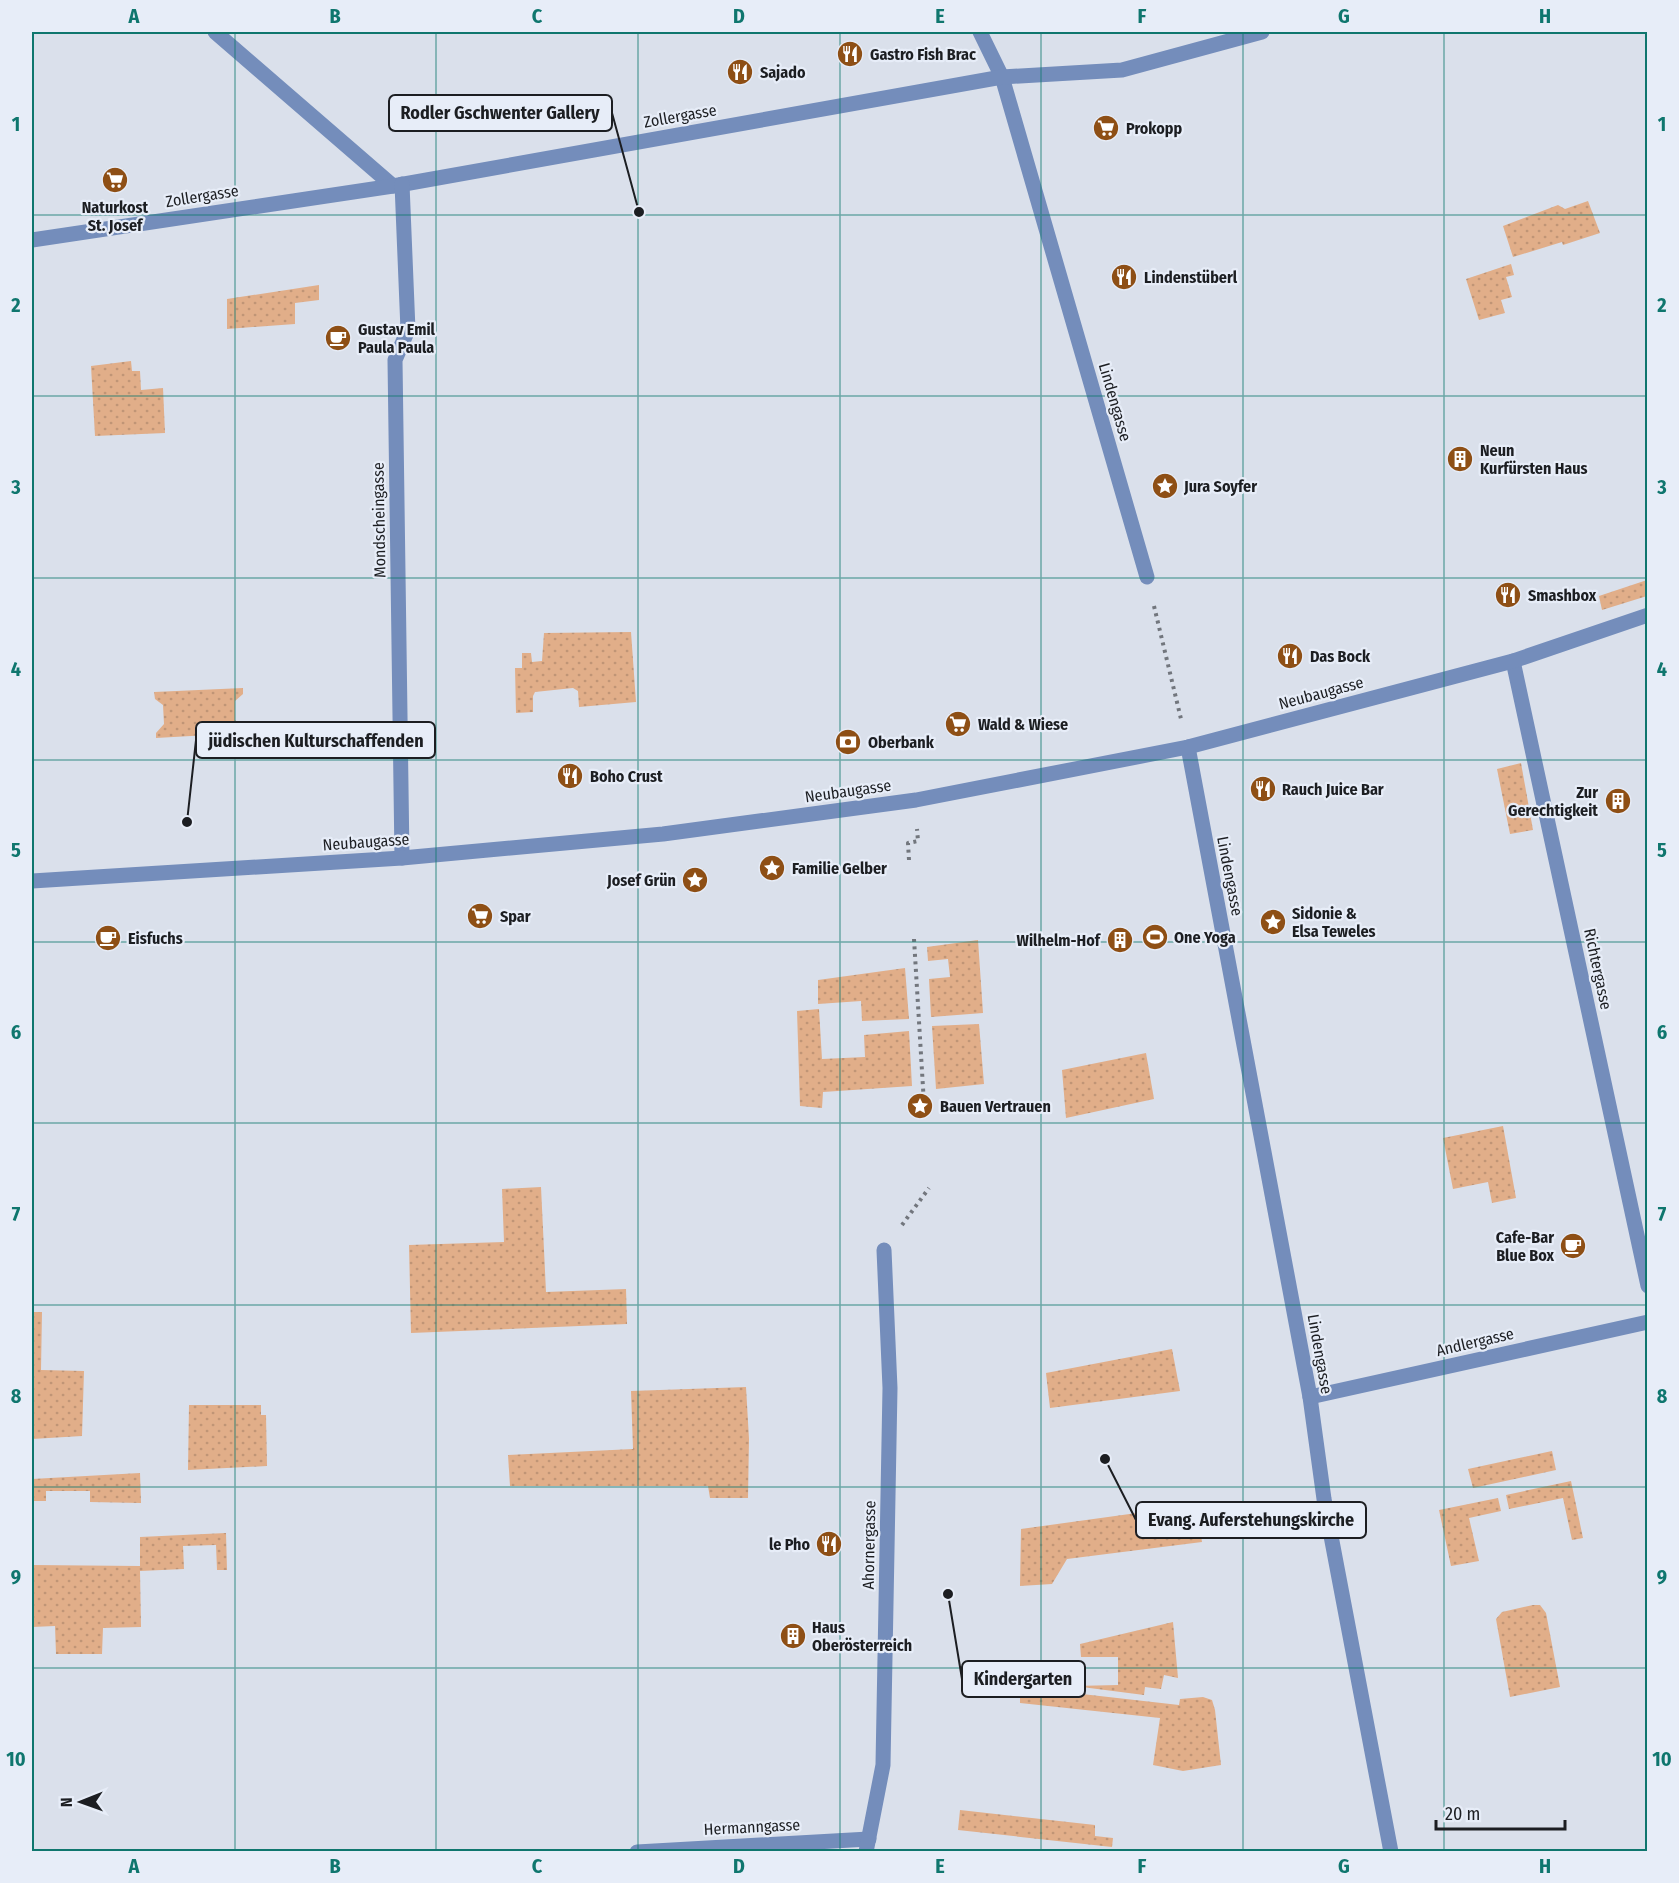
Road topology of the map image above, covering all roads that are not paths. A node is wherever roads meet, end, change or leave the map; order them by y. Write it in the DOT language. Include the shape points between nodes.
graph roads {
  1 [pos="215,32"];
  2 [pos="980,32"];
  3 [pos="1262,32"];
  4 [pos="1002,77"];
  5 [pos="398,185"];
  6 [pos="32,240"];
  7 [pos="1147,577"];
  8 [pos="1647,615"];
  9 [pos="1513,661"];
  10 [pos="1188,747"];
  11 [pos="402,858"];
  12 [pos="32,881"];
  13 [pos="884,1250"];
  14 [pos="1647,1286"];
  15 [pos="1647,1322"];
  16 [pos="1310,1397"];
  17 [pos="868,1845"];
  18 [pos="637,1851"];
  19 [pos="1391,1851"];
  1 -- 5 [label="street"];
  2 -- 4 [label="street, Lindengasse"];
  3 -- 4 [label="street, Zollergasse" via="1122,70"];
  4 -- 5 [label="street, Zollergasse"];
  4 -- 7 [label="street, Lindengasse"];
  5 -- 6 [label="street, Zollergasse"];
  5 -- 11 [label="street, Mondscheingasse" via="408,330 394,360"];
  8 -- 9 [label="street, Neubaugasse"];
  9 -- 10 [label="street, Neubaugasse"];
  9 -- 14 [label="street, Richtergasse"];
  10 -- 11 [label="street, Neubaugasse" via="916,800 663,834"];
  10 -- 16 [label="street, Lindengasse"];
  11 -- 12 [label="street, Neubaugasse"];
  13 -- 17 [label="street, Ahornergasse" via="890,1388 883,1765"];
  15 -- 16 [label="street, Andlergasse"];
  16 -- 19 [label="street, Lindengasse" via="1324,1499"];
  17 -- 18 [label="street, Hermanngasse"];
}
